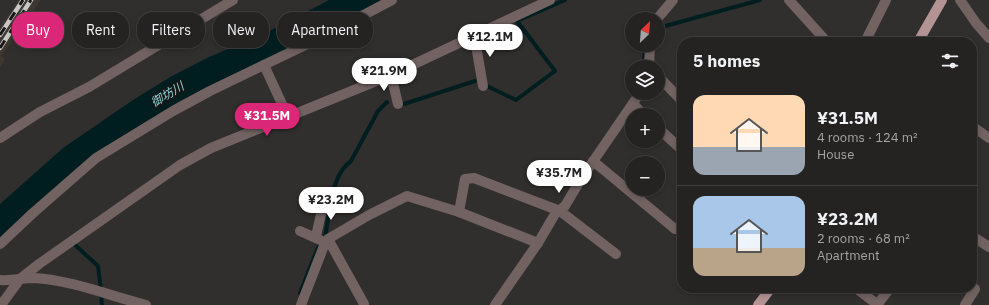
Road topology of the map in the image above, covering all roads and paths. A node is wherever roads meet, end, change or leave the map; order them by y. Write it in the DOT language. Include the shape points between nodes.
graph roads {
  1 [pos="232,0"];
  2 [pos="392,0"];
  3 [pos="550,0"];
  4 [pos="673,0"];
  5 [pos="789,0"];
  6 [pos="886,0"];
  7 [pos="942,0"];
  8 [pos="960,0"];
  9 [pos="663,12"];
  10 [pos="474,34"];
  11 [pos="823,37"];
  12 [pos="868,37"];
  13 [pos="921,37"];
  14 [pos="989,38"];
  15 [pos="264,65"];
  16 [pos="391,74"];
  17 [pos="665,83"];
  18 [pos="483,86"];
  19 [pos="677,96"];
  20 [pos="635,100"];
  21 [pos="398,104"];
  22 [pos="632,104"];
  23 [pos="636,108"];
  24 [pos="288,117"];
  25 [pos="977,130"];
  26 [pos="665,134"];
  27 [pos="0,138"];
  28 [pos="989,138"];
  29 [pos="677,145"];
  30 [pos="592,161"];
  31 [pos="324,201"];
  32 [pos="560,211"];
  33 [pos="459,212"];
  34 [pos="677,228"];
  35 [pos="300,231"];
  36 [pos="316,236"];
  37 [pos="977,239"];
  38 [pos="326,241"];
  39 [pos="538,243"];
  40 [pos="0,244"];
  41 [pos="989,247"];
  42 [pos="616,254"];
  43 [pos="20,279"];
  44 [pos="0,280"];
  45 [pos="767,293"];
  46 [pos="862,293"];
  47 [pos="886,293"];
  48 [pos="972,293"];
  49 [pos="364,304"];
  50 [pos="1,305"];
  51 [pos="146,305"];
  52 [pos="301,305"];
  53 [pos="495,305"];
  54 [pos="758,305"];
  55 [pos="878,305"];
  56 [pos="965,305"];
  1 -- 27 [label="street"];
  2 -- 15 [label="street"];
  3 -- 10 [label="street"];
  4 -- 9 [label="street"];
  5 -- 11 [label="street"];
  6 -- 12 [label="street"];
  7 -- 13 [label="main road"];
  8 -- 14 [label="street"];
  10 -- 16 [label="street"];
  10 -- 18 [label="street"];
  15 -- 24 [label="street"];
  15 -- 40 [label="street" via="173,110 96,158"];
  16 -- 21 [label="street"];
  16 -- 24 [label="street"];
  17 -- 19 [label="street"];
  20 -- 22 [label="street"];
  22 -- 23 [label="street"];
  22 -- 30 [label="street"];
  24 -- 43 [label="street" via="211,148 180,165"];
  25 -- 28 [label="street"];
  26 -- 29 [label="street"];
  30 -- 32 [label="street"];
  30 -- 34 [label="street"];
  31 -- 36 [label="street"];
  32 -- 33 [label="street" via="474,178 465,179"];
  32 -- 39 [label="street" via="555,214"];
  32 -- 42 [label="street"];
  33 -- 38 [label="street" via="407,196"];
  33 -- 39 [label="street"];
  35 -- 36 [label="street"];
  36 -- 38 [label="street"];
  37 -- 41 [label="street"];
  38 -- 49 [label="street"];
  38 -- 52 [label="street"];
  39 -- 53 [label="street"];
  43 -- 44 [label="street"];
  43 -- 50 [label="street"];
  43 -- 51 [label="street" via="34,278 71,284"];
  45 -- 54 [label="main road"];
  46 -- 55 [label="street"];
  47 -- 55 [label="street"];
  48 -- 56 [label="street"];
}
